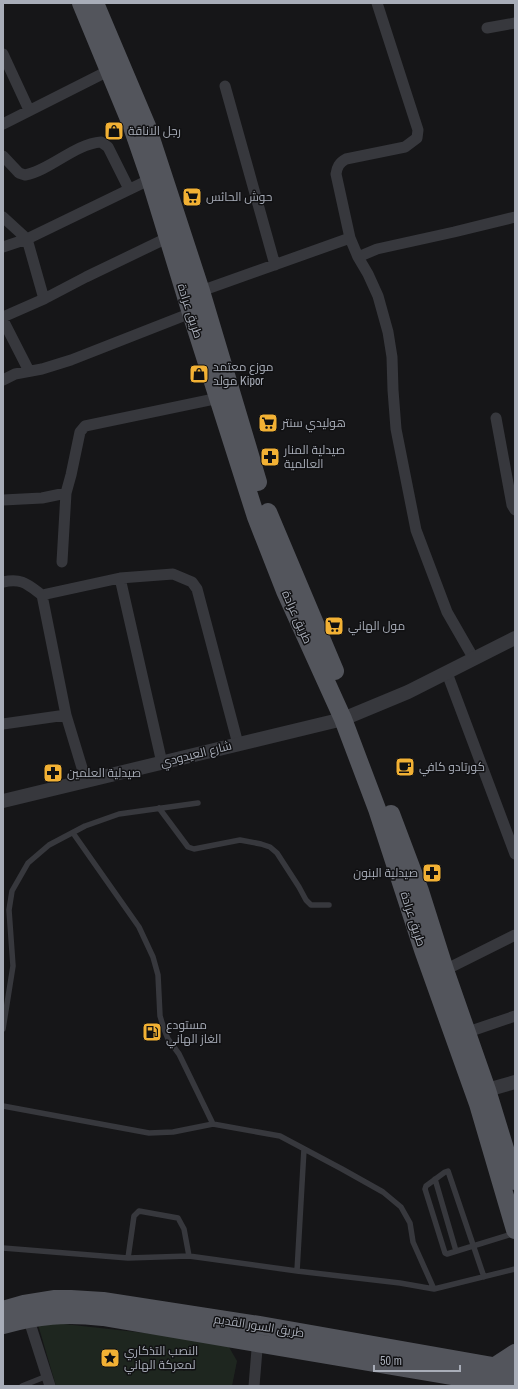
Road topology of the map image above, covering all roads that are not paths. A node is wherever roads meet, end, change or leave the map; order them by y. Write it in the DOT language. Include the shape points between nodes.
graph roads {
  1 [pos="81,3"];
  2 [pos="95,3"];
  3 [pos="377,3"];
  4 [pos="515,23"];
  5 [pos="487,28"];
  6 [pos="3,54"];
  7 [pos="110,70"];
  8 [pos="226,86"];
  9 [pos="29,110"];
  10 [pos="3,124"];
  11 [pos="3,156"];
  12 [pos="157,176"];
  13 [pos="129,189"];
  14 [pos="515,216"];
  15 [pos="3,217"];
  16 [pos="167,238"];
  17 [pos="350,238"];
  18 [pos="27,239"];
  19 [pos="3,247"];
  20 [pos="358,257"];
  21 [pos="275,265"];
  22 [pos="201,291"];
  23 [pos="44,298"];
  24 [pos="191,314"];
  25 [pos="3,319"];
  26 [pos="28,371"];
  27 [pos="3,380"];
  28 [pos="219,398"];
  29 [pos="496,418"];
  30 [pos="66,493"];
  31 [pos="3,500"];
  32 [pos="515,510"];
  33 [pos="62,562"];
  34 [pos="120,578"];
  35 [pos="3,582"];
  36 [pos="42,595"];
  37 [pos="515,638"];
  38 [pos="474,660"];
  39 [pos="447,673"];
  40 [pos="66,715"];
  41 [pos="349,717"];
  42 [pos="3,723"];
  43 [pos="238,744"];
  44 [pos="162,763"];
  45 [pos="86,781"];
  46 [pos="3,801"];
  47 [pos="198,803"];
  48 [pos="159,808"];
  49 [pos="73,833"];
  50 [pos="515,854"];
  51 [pos="329,905"];
  52 [pos="515,935"];
  53 [pos="445,970"];
  54 [pos="515,1016"];
  55 [pos="3,1029"];
  56 [pos="468,1032"];
  57 [pos="515,1082"];
  58 [pos="487,1090"];
  59 [pos="3,1106"];
  60 [pos="212,1124"];
  61 [pos="304,1149"];
  62 [pos="511,1153"];
  63 [pos="435,1179"];
  64 [pos="515,1181"];
  65 [pos="515,1231"];
  66 [pos="473,1245"];
  67 [pos="3,1248"];
  68 [pos="456,1251"];
  69 [pos="189,1256"];
  70 [pos="128,1258"];
  71 [pos="515,1269"];
  72 [pos="297,1271"];
  73 [pos="484,1277"];
  74 [pos="434,1289"];
  75 [pos="3,1310"];
  76 [pos="26,1311"];
  77 [pos="3,1325"];
  78 [pos="259,1325"];
  79 [pos="258,1343"];
  80 [pos="515,1353"];
  81 [pos="495,1366"];
  82 [pos="515,1370"];
  83 [pos="48,1381"];
  84 [pos="483,1383"];
  85 [pos="22,1386"];
  86 [pos="254,1386"];
  87 [pos="511,1386"];
  1 -- 7 [label="main road, طريق عرادة"];
  2 -- 12 [label="main road, طريق عرادة" via="137,100"];
  3 -- 17 [label="street" via="418,130 417,138 405,147 346,159 337,167 336,174"];
  4 -- 5 [label="street"];
  6 -- 9 [label="street"];
  7 -- 9 [label="street"];
  7 -- 12 [label="main road, طريق عرادة" via="131,124"];
  8 -- 21 [label="street"];
  9 -- 10 [label="street"];
  11 -- 13 [label="street" via="19,173 25,175 91,143 101,142 108,147"];
  12 -- 13 [label="street"];
  12 -- 16 [label="main road, طريق عرادة"];
  12 -- 22 [label="main road, طريق عرادة"];
  13 -- 18 [label="street"];
  14 -- 20 [label="street" via="377,249"];
  15 -- 18 [label="street"];
  16 -- 23 [label="street"];
  16 -- 24 [label="main road, طريق عرادة"];
  17 -- 20 [label="street"];
  17 -- 21 [label="street"];
  18 -- 19 [label="street"];
  18 -- 23 [label="street"];
  20 -- 38 [label="street" via="378,296 388,332 396,429 416,530 447,612"];
  21 -- 22 [label="street"];
  22 -- 41 [label="main road, طريق عرادة" via="269,517"];
  23 -- 25 [label="street"];
  24 -- 26 [label="street" via="71,360"];
  24 -- 28 [label="main road, طريق عرادة"];
  25 -- 26 [label="street"];
  26 -- 27 [label="street"];
  28 -- 30 [label="street" via="85,426 80,432"];
  28 -- 41 [label="main road, طريق عرادة" via="256,517 285,590"];
  29 -- 32 [label="street"];
  30 -- 31 [label="street" via="42,498"];
  30 -- 33 [label="street"];
  34 -- 36 [label="street"];
  34 -- 43 [label="street" via="173,574 192,582 197,589"];
  34 -- 44 [label="street"];
  35 -- 36 [label="street" via="15,580"];
  36 -- 40 [label="street"];
  37 -- 38 [label="street, شارع العيدودي"];
  38 -- 39 [label="street, شارع العيدودي"];
  39 -- 41 [label="street, شارع العيدودي"];
  39 -- 50 [label="street"];
  40 -- 42 [label="street"];
  40 -- 45 [label="street"];
  41 -- 43 [label="street, شارع العيدودي"];
  41 -- 53 [label="main road, طريق عرادة" via="420,891"];
  41 -- 65 [label="main road, طريق عرادة" via="423,950 478,1104"];
  43 -- 44 [label="street, شارع العيدودي"];
  44 -- 45 [label="street, شارع العيدودي"];
  45 -- 46 [label="street, شارع العيدودي"];
  47 -- 48 [label="lane"];
  48 -- 49 [label="lane" via="119,814"];
  48 -- 51 [label="lane" via="188,847 194,849 240,840 270,847 277,853 306,900 311,904"];
  49 -- 55 [label="lane" via="49,845 28,863 12,891 9,910 13,966"];
  49 -- 60 [label="lane" via="139,927 154,957 158,975 160,1016 164,1029 179,1054"];
  52 -- 53 [label="street"];
  53 -- 56 [label="main road, طريق عرادة"];
  54 -- 56 [label="street"];
  56 -- 58 [label="main road, طريق عرادة"];
  57 -- 58 [label="street"];
  58 -- 62 [label="main road, طريق عرادة"];
  59 -- 60 [label="lane" via="149,1133 173,1132"];
  60 -- 61 [label="lane" via="280,1136"];
  61 -- 72 [label="lane"];
  61 -- 74 [label="lane" via="373,1186 401,1207 410,1224 414,1242"];
  62 -- 64 [label="main road, طريق عرادة"];
  63 -- 66 [label="lane" via="448,1171"];
  63 -- 68 [label="lane"];
  63 -- 68 [label="lane" via="425,1189 444,1251 447,1254"];
  65 -- 66 [label="lane"];
  66 -- 68 [label="lane"];
  66 -- 73 [label="lane"];
  67 -- 70 [label="lane"];
  69 -- 70 [label="lane"];
  69 -- 70 [label="lane" via="184,1229 178,1218 139,1211 134,1216"];
  69 -- 72 [label="lane"];
  71 -- 73 [label="lane"];
  72 -- 74 [label="lane"];
  73 -- 74 [label="lane"];
  75 -- 76 [label="main road, طريق السور القديم"];
  76 -- 77 [label="main road, طريق السور القديم"];
  76 -- 78 [label="main road, طريق السور القديم" via="55,1299 95,1300"];
  76 -- 79 [label="main road, طريق السور القديم" via="103,1317"];
  76 -- 83 [label="street"];
  78 -- 79 [label="street"];
  78 -- 81 [label="main road, طريق السور القديم"];
  79 -- 84 [label="main road, طريق السور القديم"];
  79 -- 86 [label="street"];
  80 -- 81 [label="main road"];
  81 -- 82 [label="main road, طريق السور القديم"];
  83 -- 85 [label="lane"];
  84 -- 87 [label="main road, طريق السور القديم"];
}
